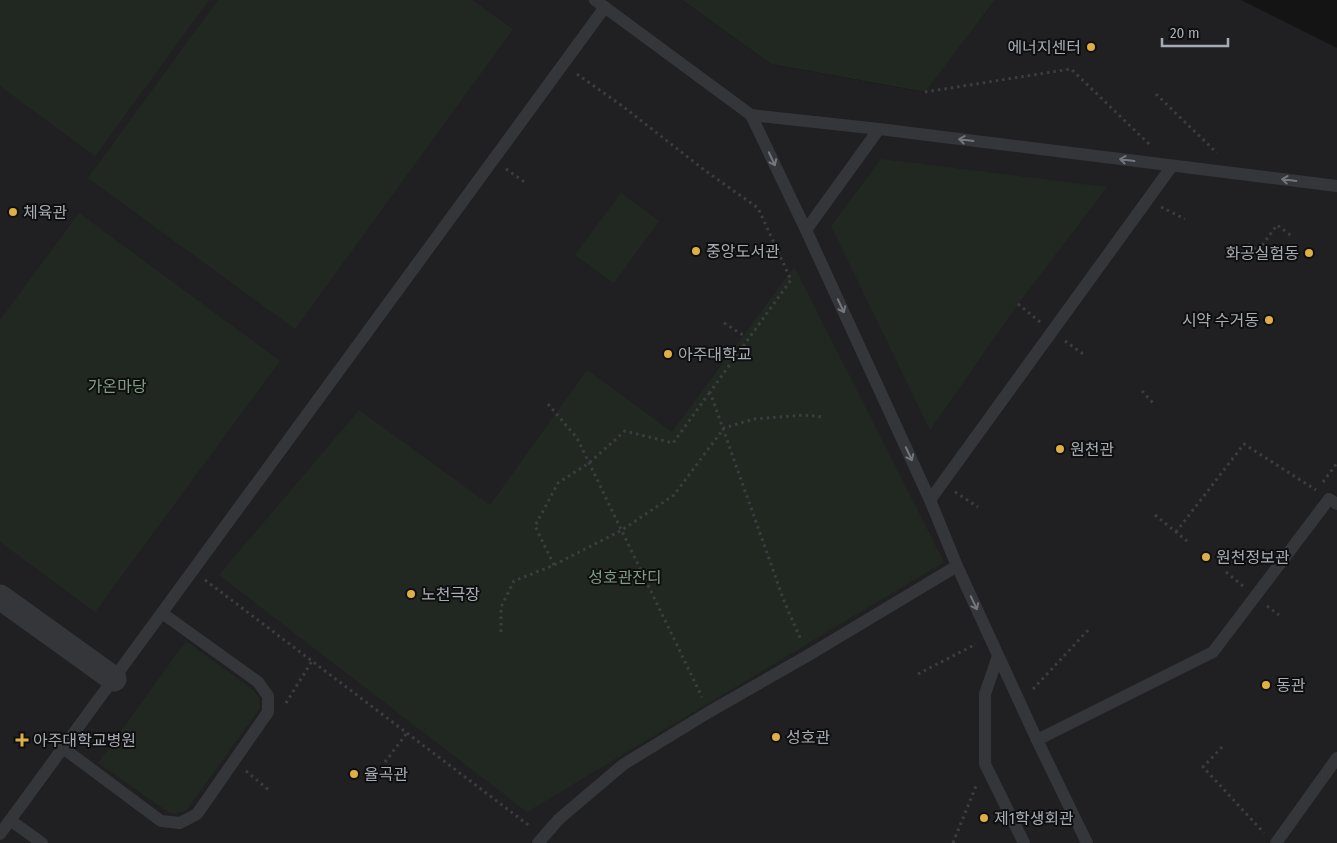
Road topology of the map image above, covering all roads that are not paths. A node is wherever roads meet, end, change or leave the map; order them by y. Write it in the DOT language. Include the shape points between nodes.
graph roads {
  1 [pos="600,4"];
  2 [pos="751,115"];
  3 [pos="879,129"];
  4 [pos="1172,166"];
  5 [pos="1337,186"];
  6 [pos="806,230"];
  7 [pos="930,500"];
  8 [pos="1337,504"];
  9 [pos="957,566"];
  10 [pos="0,598"];
  11 [pos="162,613"];
  12 [pos="998,656"];
  13 [pos="114,678"];
  14 [pos="1037,740"];
  15 [pos="63,748"];
  16 [pos="1337,758"];
  17 [pos="10,820"];
  18 [pos="0,834"];
  19 [pos="540,839"];
  20 [pos="1271,840"];
  21 [pos="42,843"];
  22 [pos="1024,843"];
  23 [pos="1087,843"];
  1 -- 2 [label="lane"];
  1 -- 11 [label="lane" via="562,64 493,160"];
  2 -- 3 [label="lane"];
  2 -- 6 [label="lane, one-way"];
  4 -- 3 [label="lane, one-way"];
  3 -- 6 [label="lane"];
  5 -- 4 [label="lane, one-way"];
  4 -- 7 [label="lane"];
  6 -- 7 [label="lane, one-way"];
  7 -- 9 [label="lane"];
  8 -- 14 [label="lane" via="1329,499 1212,652"];
  9 -- 12 [label="lane, one-way"];
  9 -- 19 [label="lane" via="624,764"];
  10 -- 13 [label="street"];
  11 -- 13 [label="lane"];
  11 -- 15 [label="lane" via="258,682 268,696 268,712 198,814 180,823 161,821"];
  12 -- 14 [label="lane"];
  12 -- 22 [label="lane" via="985,694 985,764"];
  13 -- 15 [label="lane"];
  14 -- 23 [label="lane"];
  15 -- 17 [label="lane"];
  16 -- 20 [label="lane"];
  17 -- 18 [label="lane"];
  17 -- 21 [label="lane"];
}
